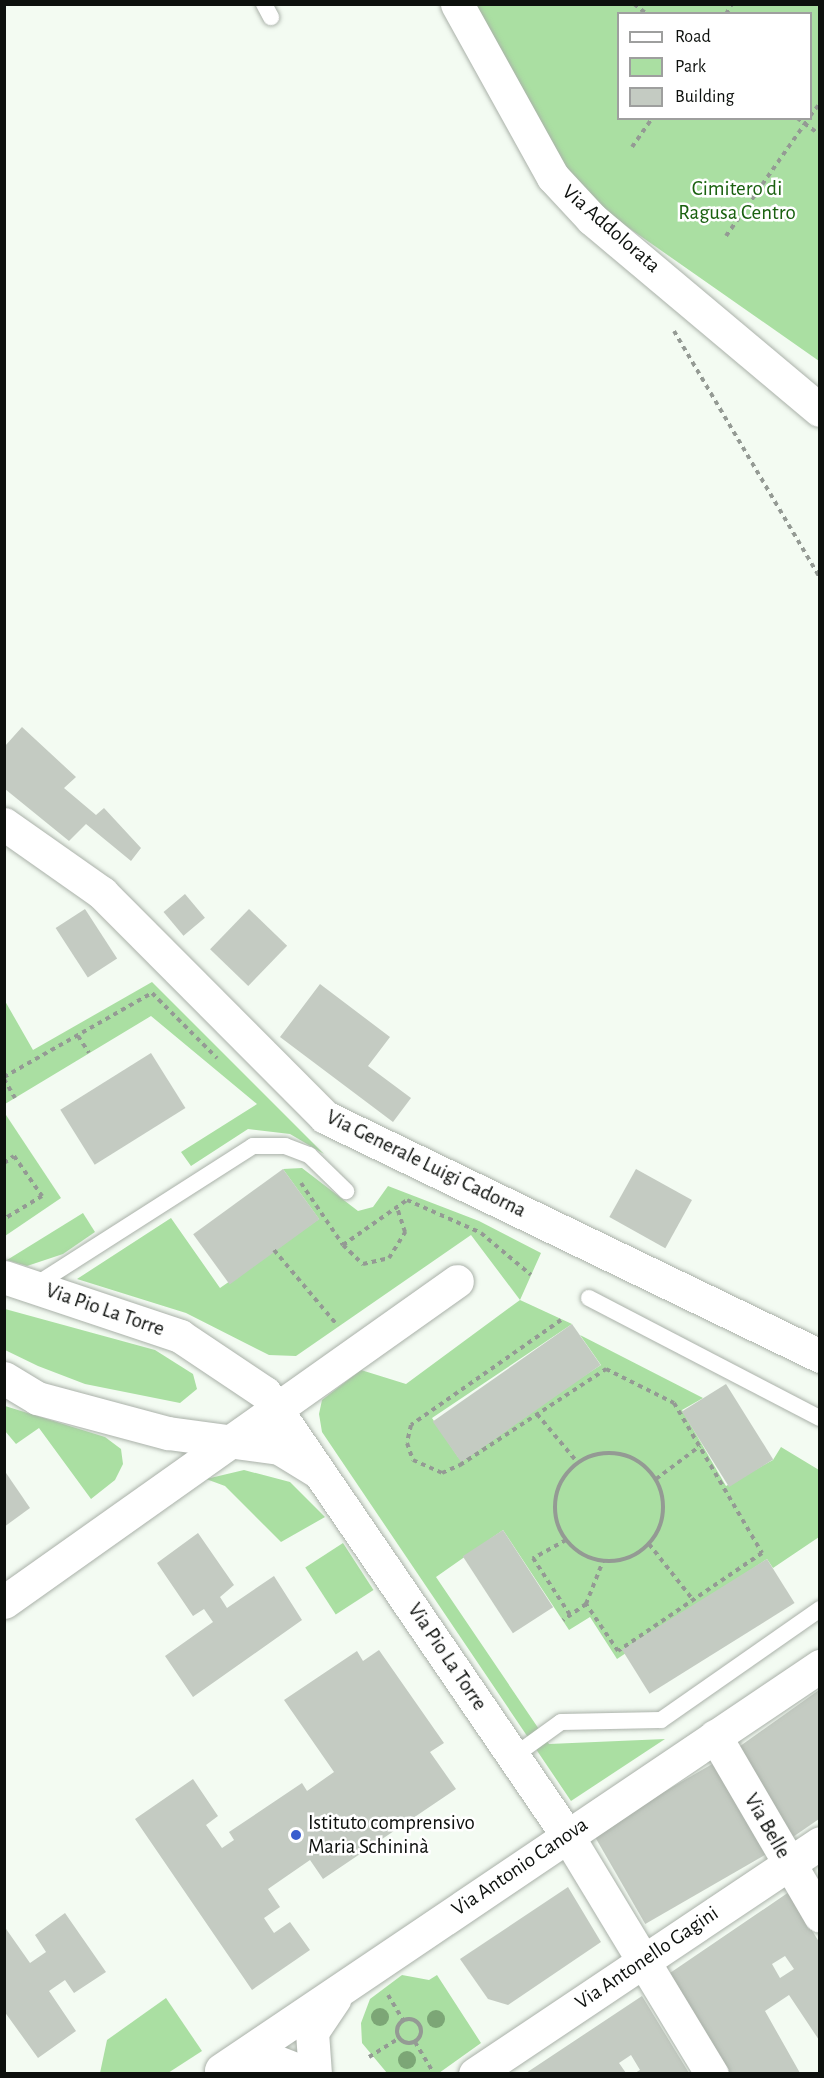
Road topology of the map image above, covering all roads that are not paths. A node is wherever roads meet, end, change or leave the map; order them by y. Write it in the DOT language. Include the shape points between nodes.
graph roads {
  1 [pos="457,4"];
  2 [pos="819,410"];
  3 [pos="4,824"];
  4 [pos="346,1191"];
  5 [pos="19,1281"];
  6 [pos="458,1281"];
  7 [pos="589,1298"];
  8 [pos="819,1356"];
  9 [pos="4,1378"];
  10 [pos="277,1407"];
  11 [pos="819,1418"];
  12 [pos="228,1441"];
  13 [pos="326,1478"];
  14 [pos="4,1602"];
  15 [pos="819,1609"];
  16 [pos="819,1666"];
  17 [pos="715,1736"];
  18 [pos="514,1756"];
  19 [pos="567,1835"];
  20 [pos="819,1843"];
  21 [pos="789,1864"];
  22 [pos="819,1916"];
  23 [pos="644,1961"];
  24 [pos="367,1983"];
  25 [pos="219,2072"];
  26 [pos="308,2073"];
  27 [pos="315,2073"];
  28 [pos="475,2073"];
  29 [pos="712,2073"];
  1 -- 2 [label="street, Via Addolorata" via="553,177 592,219"];
  3 -- 8 [label="street, Via Generale Luigi Cadorna" via="102,892 324,1117"];
  4 -- 5 [label="lane" via="309,1155 285,1146 253,1146"];
  5 -- 10 [label="street, Via Pio La Torre" via="180,1336 265,1393"];
  6 -- 10 [label="street"];
  7 -- 11 [label="lane"];
  9 -- 12 [label="street, Via Pio La Torre" via="37,1398 168,1433"];
  10 -- 12 [label="street"];
  10 -- 13 [label="street, Via Pio La Torre"];
  12 -- 13 [label="street, Via Pio La Torre" via="279,1448"];
  12 -- 14 [label="street"];
  13 -- 18 [label="street, Via Pio La Torre"];
  15 -- 18 [label="lane" via="661,1720 561,1722"];
  16 -- 17 [label="street, Via Antonio Canova"];
  17 -- 19 [label="street, Via Antonio Canova"];
  17 -- 21 [label="street, Via Belle"];
  18 -- 19 [label="street, Via Pio La Torre"];
  19 -- 23 [label="street, Via Pio La Torre"];
  19 -- 24 [label="street, Via Antonio Canova"];
  20 -- 21 [label="street, Via Antonello Gagini"];
  21 -- 22 [label="street, Via Belle"];
  21 -- 23 [label="street, Via Antonello Gagini"];
  23 -- 28 [label="street, Via Antonello Gagini"];
  23 -- 29 [label="street, Via Pio La Torre"];
  24 -- 25 [label="street, Via Antonio Canova"];
  24 -- 27 [label="street" via="323,2010 312,2032"];
  25 -- 26 [label="street" via="264,2057"];
}
